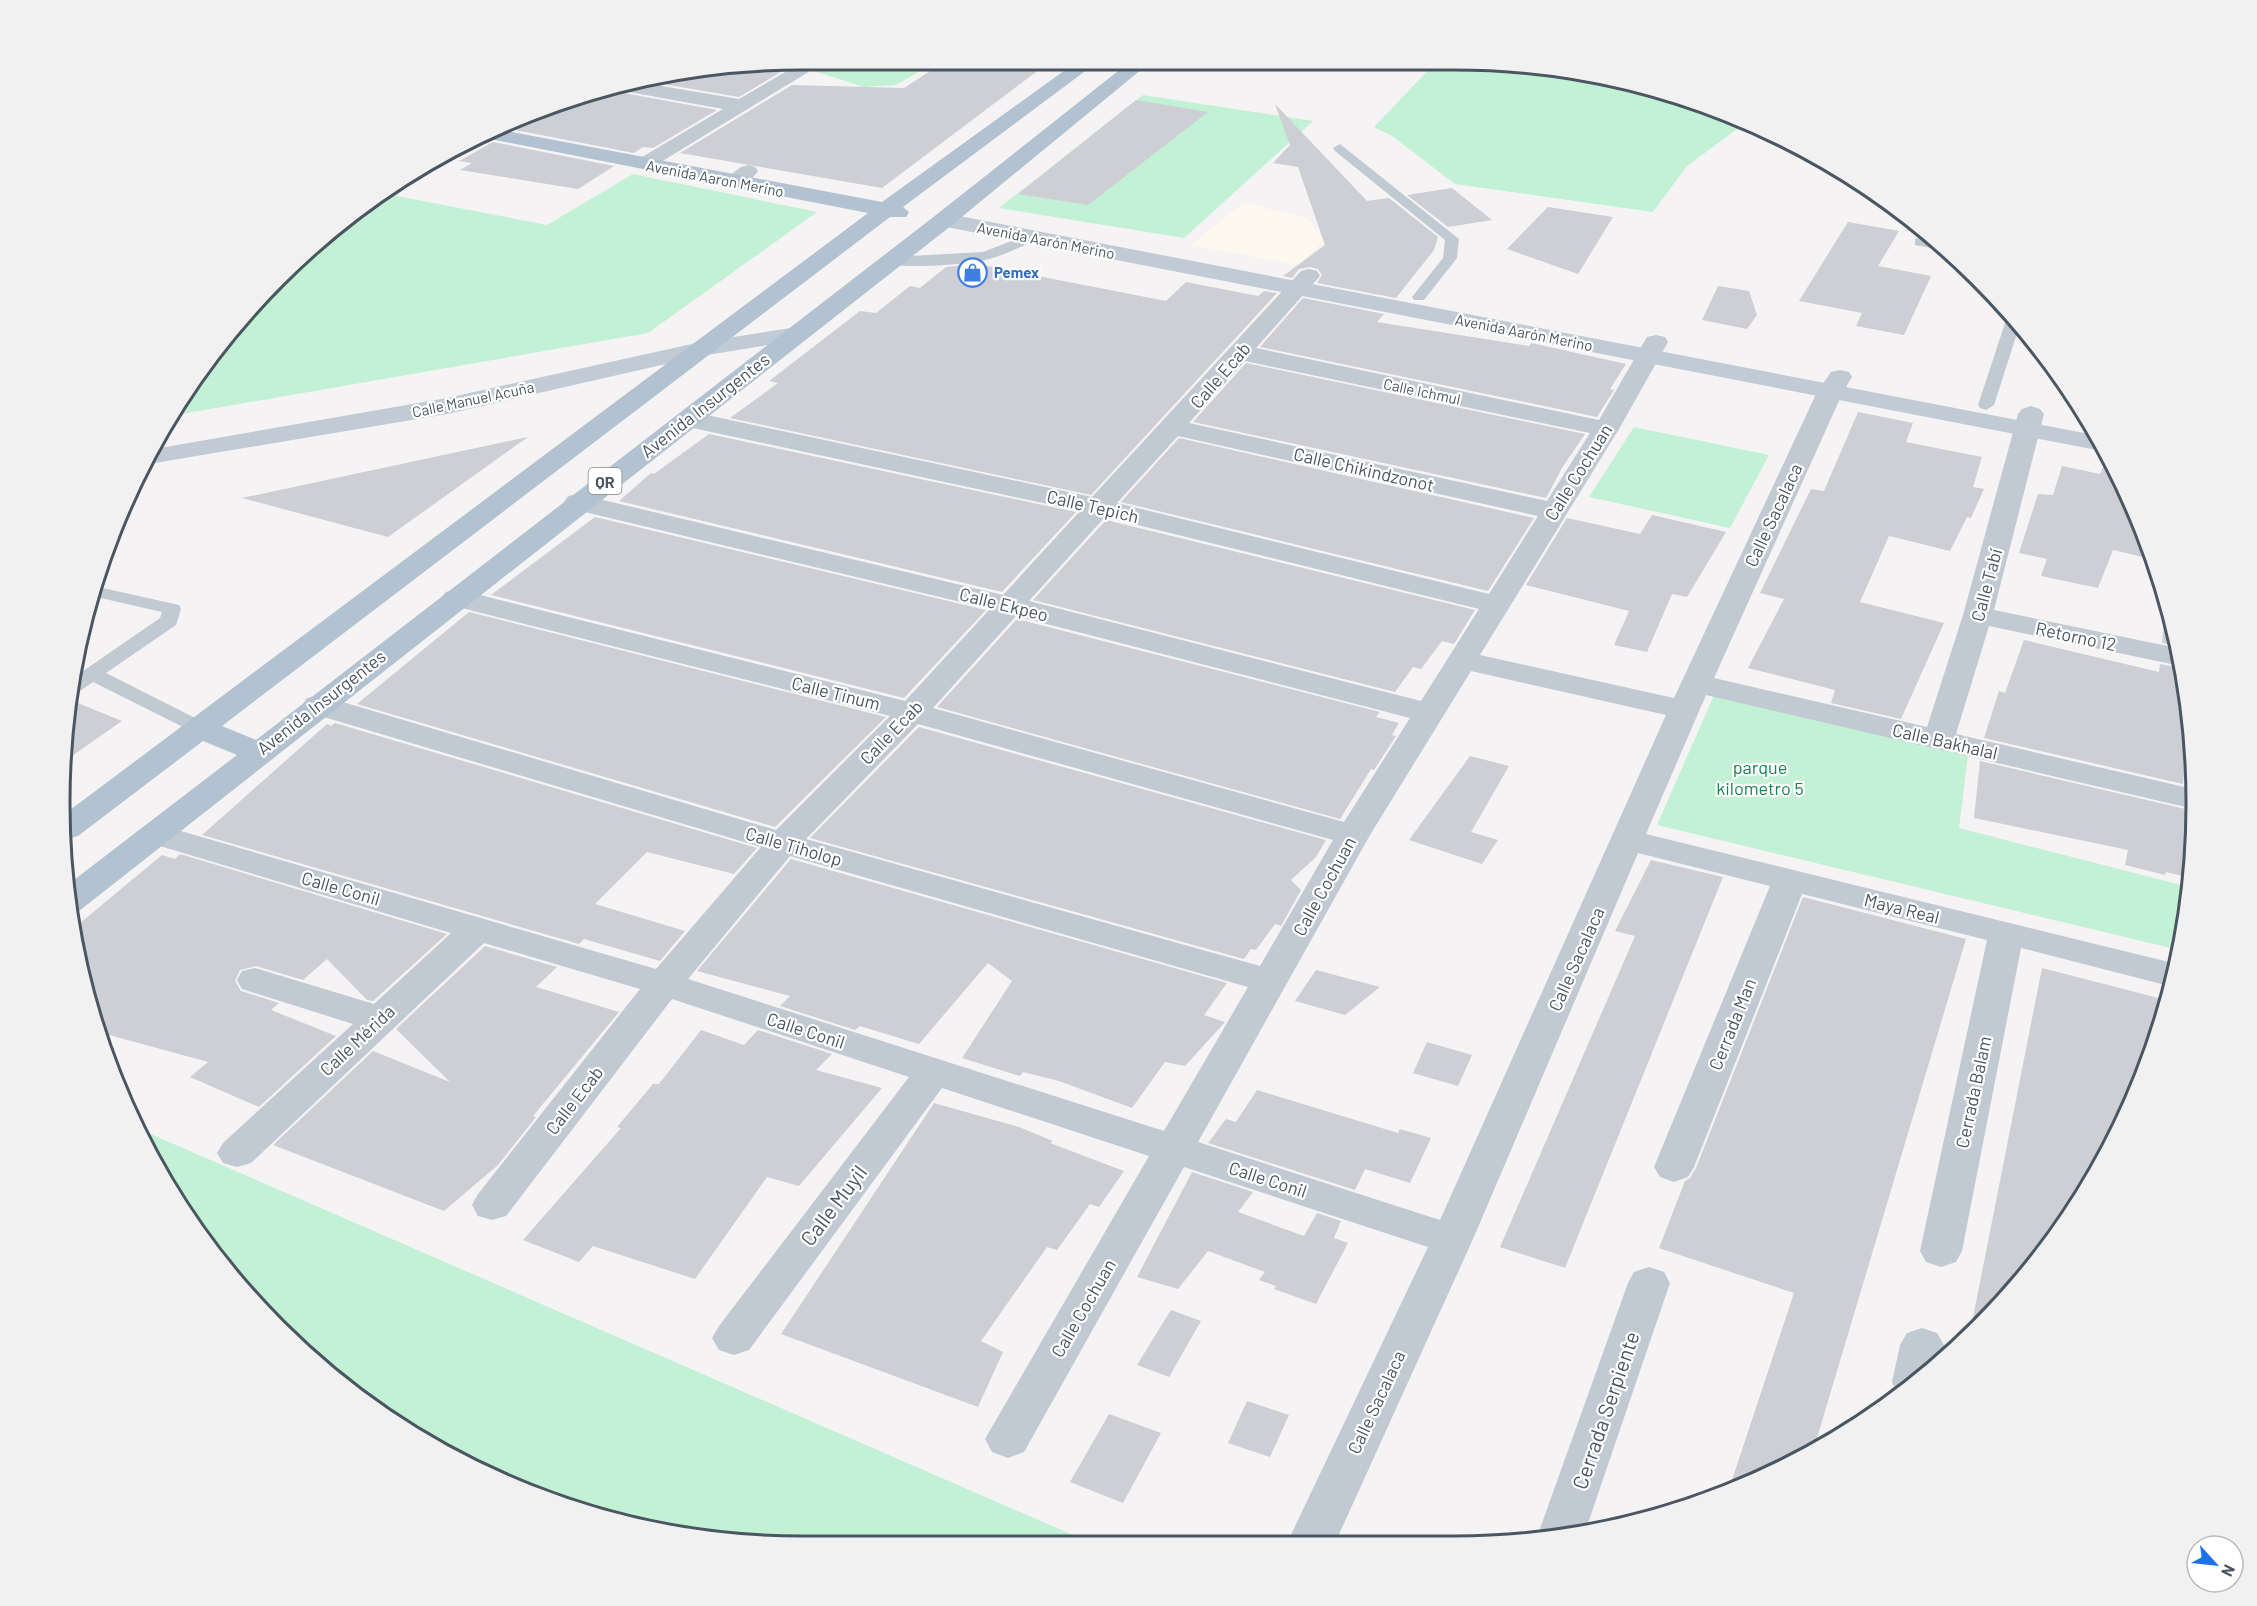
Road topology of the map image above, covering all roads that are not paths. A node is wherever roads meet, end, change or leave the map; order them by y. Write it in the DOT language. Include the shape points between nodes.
graph roads {
  1 [pos="799,70"];
  2 [pos="1077,70"];
  3 [pos="1131,70"];
  4 [pos="643,89"];
  5 [pos="742,106"];
  6 [pos="520,127"];
  7 [pos="502,135"];
  8 [pos="1340,148"];
  9 [pos="653,159"];
  10 [pos="892,204"];
  11 [pos="950,214"];
  12 [pos="1032,237"];
  13 [pos="1920,242"];
  14 [pos="1927,244"];
  15 [pos="890,261"];
  16 [pos="794,279"];
  17 [pos="1303,282"];
  18 [pos="853,290"];
  19 [pos="1419,297"];
  20 [pos="759,305"];
  21 [pos="805,327"];
  22 [pos="2011,328"];
  23 [pos="709,343"];
  24 [pos="1652,349"];
  25 [pos="1239,352"];
  26 [pos="1835,385"];
  27 [pos="1986,405"];
  28 [pos="688,419"];
  29 [pos="2029,422"];
  30 [pos="2081,425"];
  31 [pos="1174,427"];
  32 [pos="1606,429"];
  33 [pos="172,432"];
  34 [pos="2090,441"];
  35 [pos="158,457"];
  36 [pos="578,502"];
  37 [pos="1099,507"];
  38 [pos="1553,511"];
  39 [pos="101,593"];
  40 [pos="456,598"];
  41 [pos="1496,604"];
  42 [pos="1009,605"];
  43 [pos="1978,615"];
  44 [pos="2170,652"];
  45 [pos="1463,660"];
  46 [pos="93,674"];
  47 [pos="81,682"];
  48 [pos="1690,696"];
  49 [pos="318,705"];
  50 [pos="912,712"];
  51 [pos="1429,713"];
  52 [pos="200,728"];
  53 [pos="1939,739"];
  54 [pos="257,752"];
  55 [pos="2186,797"];
  56 [pos="71,825"];
  57 [pos="155,834"];
  58 [pos="1353,835"];
  59 [pos="1628,840"];
  60 [pos="783,843"];
  61 [pos="1790,880"];
  62 [pos="77,895"];
  63 [pos="478,928"];
  64 [pos="2006,933"];
  65 [pos="2166,973"];
  66 [pos="255,980"];
  67 [pos="1271,981"];
  68 [pos="664,984"];
  69 [pos="379,1019"];
  70 [pos="933,1072"];
  71 [pos="1175,1148"];
  72 [pos="237,1153"];
  73 [pos="1674,1167"];
  74 [pos="492,1204"];
  75 [pos="1452,1239"];
  76 [pos="1941,1251"];
  77 [pos="1649,1283"];
  78 [pos="734,1338"];
  79 [pos="1008,1439"];
  80 [pos="1564,1527"];
  81 [pos="1315,1536"];
  1 -- 5 [label="street"];
  2 -- 10 [label="main road, QR"];
  3 -- 11 [label="main road, Avenida Insurgentes / QR"];
  4 -- 5 [label="street"];
  5 -- 9 [label="street"];
  6 -- 9 [label="main road, Avenida Aaron Merino"];
  7 -- 9 [label="main road, Avenida Aaron Merino"];
  8 -- 19 [label="lane" via="1452,239 1450,258"];
  9 -- 10 [label="main road, Avenida Aaron Merino"];
  10 -- 11 [label="main road, Avenida Aaron Merino"];
  10 -- 16 [label="main road, QR"];
  11 -- 12 [label="main road, Avenida Aarón Merino"];
  11 -- 15 [label="main road, Avenida Insurgentes / QR"];
  11 -- 17 [label="main road, Avenida Aarón Merino"];
  12 -- 15 [label="lane" via="985,256"];
  12 -- 17 [label="main road, Avenida Aarón Merino"];
  13 -- 14 [label="lane"];
  15 -- 18 [label="main road, Avenida Insurgentes / QR"];
  16 -- 18 [label="main road" via="815,291"];
  16 -- 20 [label="main road, QR"];
  17 -- 19 [label="main road, Avenida Aarón Merino"];
  17 -- 24 [label="main road, Avenida Aarón Merino"];
  17 -- 25 [label="street, Calle Ecab"];
  18 -- 21 [label="main road, Avenida Insurgentes / QR"];
  19 -- 24 [label="main road, Avenida Aarón Merino"];
  20 -- 21 [label="main road" via="804,308"];
  20 -- 23 [label="main road, QR"];
  21 -- 23 [label="main road, Calle Manuel Acuña"];
  21 -- 28 [label="main road, Avenida Insurgentes / QR"];
  22 -- 27 [label="lane"];
  23 -- 33 [label="main road, Calle Manuel Acuña"];
  23 -- 35 [label="main road, Calle Manuel Acuña" via="447,406"];
  23 -- 52 [label="main road, QR"];
  24 -- 26 [label="main road, Avenida Aarón Merino"];
  24 -- 32 [label="street, Calle Cochuan"];
  25 -- 31 [label="street, Calle Ecab"];
  25 -- 32 [label="street, Calle Ichmul"];
  26 -- 27 [label="main road, Avenida Aarón Merino"];
  26 -- 29 [label="main road, Avenida Aarón Merino"];
  26 -- 48 [label="street, Calle Sacalaca"];
  27 -- 29 [label="main road, Avenida Aarón Merino"];
  28 -- 36 [label="main road, Avenida Insurgentes / QR"];
  28 -- 37 [label="street, Calle Tepich"];
  29 -- 30 [label="main road, Avenida Aarón Merino"];
  29 -- 34 [label="main road, Avenida Aarón Merino"];
  29 -- 43 [label="street, Calle Tabí"];
  31 -- 37 [label="street, Calle Ecab"];
  31 -- 38 [label="street, Calle Chikindzonot"];
  32 -- 38 [label="street, Calle Cochuan"];
  36 -- 40 [label="main road, Avenida Insurgentes / QR"];
  36 -- 42 [label="street, Calle Ekpeo"];
  37 -- 41 [label="street, Calle Tepich"];
  37 -- 42 [label="street, Calle Ecab"];
  38 -- 41 [label="street, Calle Cochuan"];
  39 -- 46 [label="lane" via="172,609 169,621"];
  40 -- 49 [label="main road, Avenida Insurgentes / QR"];
  40 -- 50 [label="street, Calle Tinum"];
  41 -- 45 [label="street, Calle Cochuan"];
  42 -- 50 [label="street, Calle Ecab"];
  42 -- 51 [label="street, Calle Ekpeo"];
  43 -- 44 [label="street, Retorno 12"];
  43 -- 53 [label="street, Calle Tabí"];
  45 -- 48 [label="street, Calle Bakhalal"];
  45 -- 51 [label="street, Calle Cochuan"];
  46 -- 47 [label="lane"];
  46 -- 52 [label="lane"];
  48 -- 53 [label="street, Calle Bakhalal"];
  48 -- 59 [label="street, Calle Sacalaca"];
  49 -- 54 [label="main road, Avenida Insurgentes / QR"];
  49 -- 60 [label="street, Calle Tiholop"];
  50 -- 58 [label="street, Calle Tinum"];
  50 -- 60 [label="street, Calle Ecab"];
  51 -- 58 [label="street, Calle Cochuan"];
  52 -- 54 [label="main road"];
  52 -- 56 [label="main road, QR"];
  53 -- 55 [label="street, Calle Bakhalal"];
  54 -- 57 [label="main road, Avenida Insurgentes / QR"];
  57 -- 62 [label="main road, Avenida Insurgentes / QR"];
  57 -- 63 [label="street, Calle Conil"];
  58 -- 67 [label="street, Calle Cochuan"];
  59 -- 61 [label="street, Maya Real"];
  59 -- 75 [label="street, Calle Sacalaca"];
  60 -- 67 [label="street, Calle Tiholop"];
  60 -- 68 [label="street, Calle Ecab"];
  61 -- 64 [label="street, Maya Real"];
  61 -- 73 [label="street, Cerrada Man"];
  63 -- 68 [label="street, Calle Conil"];
  63 -- 69 [label="street, Calle Mérida"];
  64 -- 65 [label="street, Maya Real"];
  64 -- 76 [label="street, Cerrada Balam"];
  66 -- 69 [label="street"];
  67 -- 71 [label="street, Calle Cochuan"];
  68 -- 70 [label="street, Calle Conil"];
  68 -- 74 [label="street, Calle Ecab"];
  69 -- 72 [label="street, Calle Mérida"];
  70 -- 71 [label="street, Calle Conil"];
  70 -- 78 [label="street, Calle Muyil"];
  71 -- 75 [label="street, Calle Conil"];
  71 -- 79 [label="street, Calle Cochuan"];
  75 -- 81 [label="street, Calle Sacalaca"];
  77 -- 80 [label="street, Cerrada Serpiente"];
}
